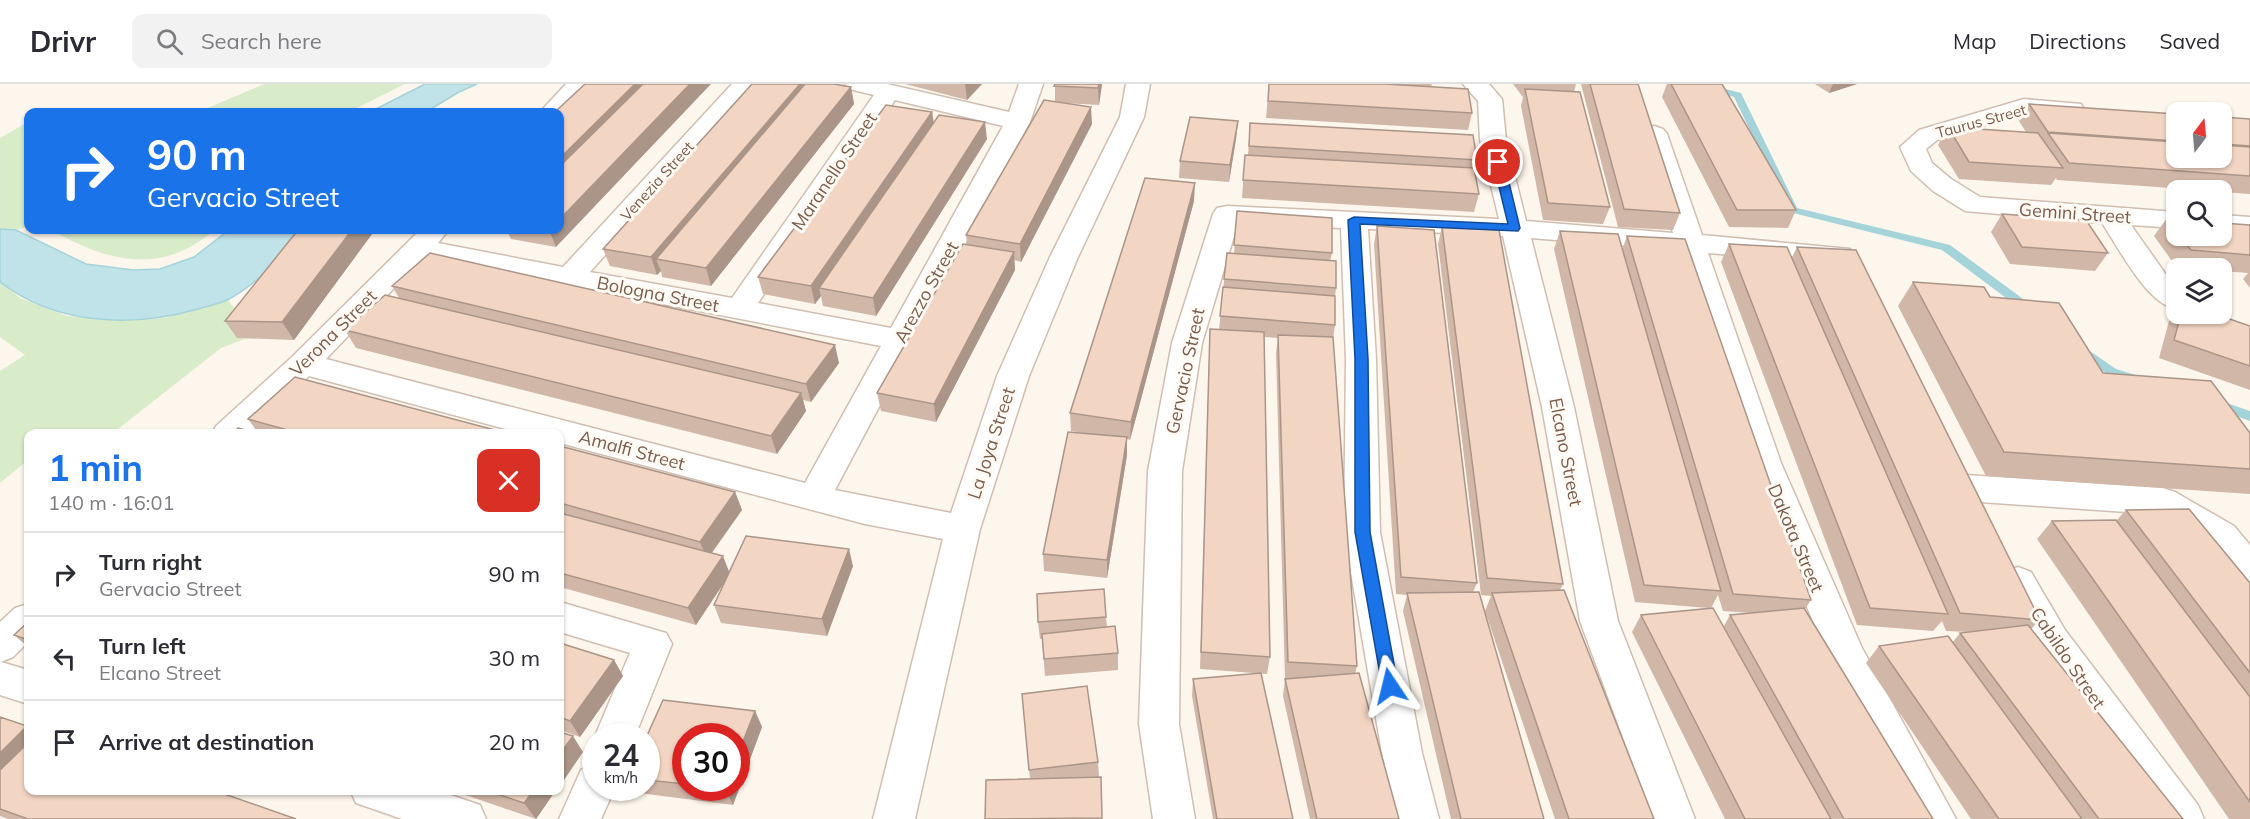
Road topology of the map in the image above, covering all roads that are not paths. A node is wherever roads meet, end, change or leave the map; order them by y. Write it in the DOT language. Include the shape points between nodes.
graph roads {
  1 [pos="580,84"];
  2 [pos="745,84"];
  3 [pos="857,84"];
  4 [pos="1031,84"];
  5 [pos="1138,84"];
  6 [pos="1475,84"];
  7 [pos="888,92"];
  8 [pos="556,108"];
  9 [pos="2094,111"];
  10 [pos="1647,115"];
  11 [pos="1018,122"];
  12 [pos="1974,205"];
  13 [pos="2110,215"];
  14 [pos="2166,219"];
  15 [pos="1354,220"];
  16 [pos="2232,224"];
  17 [pos="2250,225"];
  18 [pos="1514,228"];
  19 [pos="426,239"];
  20 [pos="1690,243"];
  21 [pos="1864,267"];
  22 [pos="570,277"];
  23 [pos="2166,292"];
  24 [pos="739,309"];
  25 [pos="900,340"];
  26 [pos="303,364"];
  27 [pos="233,429"];
  28 [pos="551,429"];
  29 [pos="564,432"];
  30 [pos="814,498"];
  31 [pos="963,529"];
  32 [pos="2250,570"];
  33 [pos="564,618"];
  34 [pos="24,623"];
  35 [pos="0,646"];
  36 [pos="0,678"];
  37 [pos="24,686"];
  38 [pos="621,723"];
  39 [pos="387,795"];
  40 [pos="588,801"];
  41 [pos="465,819"];
  42 [pos="580,819"];
  43 [pos="894,819"];
  44 [pos="1174,819"];
  45 [pos="1418,819"];
  46 [pos="1674,819"];
  47 [pos="1935,819"];
  48 [pos="2183,819"];
  1 -- 8 [label="street"];
  2 -- 22 [label="street, Venezia Street"];
  3 -- 7 [label="street"];
  4 -- 11 [label="street, Arezzo Street"];
  5 -- 31 [label="street, La Joya Street" via="1132,117 1064,257 1013,376"];
  6 -- 18 [label="street, Elcano Street" via="1490,99 1481,139"];
  7 -- 11 [label="street"];
  7 -- 24 [label="street, Maranello Street"];
  9 -- 12 [label="street, Taurus Street" via="2024,106 1928,135 1913,147 1920,166"];
  10 -- 20 [label="street, Dakota Street"];
  11 -- 25 [label="street, Arezzo Street"];
  12 -- 13 [label="street, Gemini Street"];
  13 -- 14 [label="street, Gemini Street"];
  13 -- 23 [label="street"];
  15 -- 18 [label="street, Gervacio Street"];
  15 -- 44 [label="street, Gervacio Street" via="1227,214 1191,332 1165,471 1159,724"];
  15 -- 45 [label="street" via="1361,359 1362,532 1402,753"];
  16 -- 17 [label="street"];
  18 -- 20 [label="street, Gervacio Street"];
  18 -- 46 [label="street, Elcano Street" via="1558,407 1599,621"];
  19 -- 22 [label="street, Bologna Street"];
  19 -- 26 [label="street, Verona Street"];
  20 -- 21 [label="street, Gervacio Street" via="1859,257"];
  20 -- 47 [label="street, Dakota Street" via="1764,463 1846,655"];
  22 -- 24 [label="street, Bologna Street"];
  24 -- 25 [label="street, Bologna Street"];
  25 -- 30 [label="street, Arezzo Street"];
  26 -- 27 [label="street, Verona Street"];
  26 -- 28 [label="street, Amalfi Street"];
  29 -- 30 [label="street, Amalfi Street"];
  30 -- 31 [label="street, Amalfi Street"];
  31 -- 43 [label="street, La Joya Street"];
  32 -- 48 [label="street, Cabildo Street" via="2222,536 2163,501 1976,506 2052,641"];
  33 -- 38 [label="street" via="654,644"];
  34 -- 35 [label="street"];
  36 -- 37 [label="street"];
  39 -- 41 [label="street"];
  40 -- 42 [label="street"];
}
